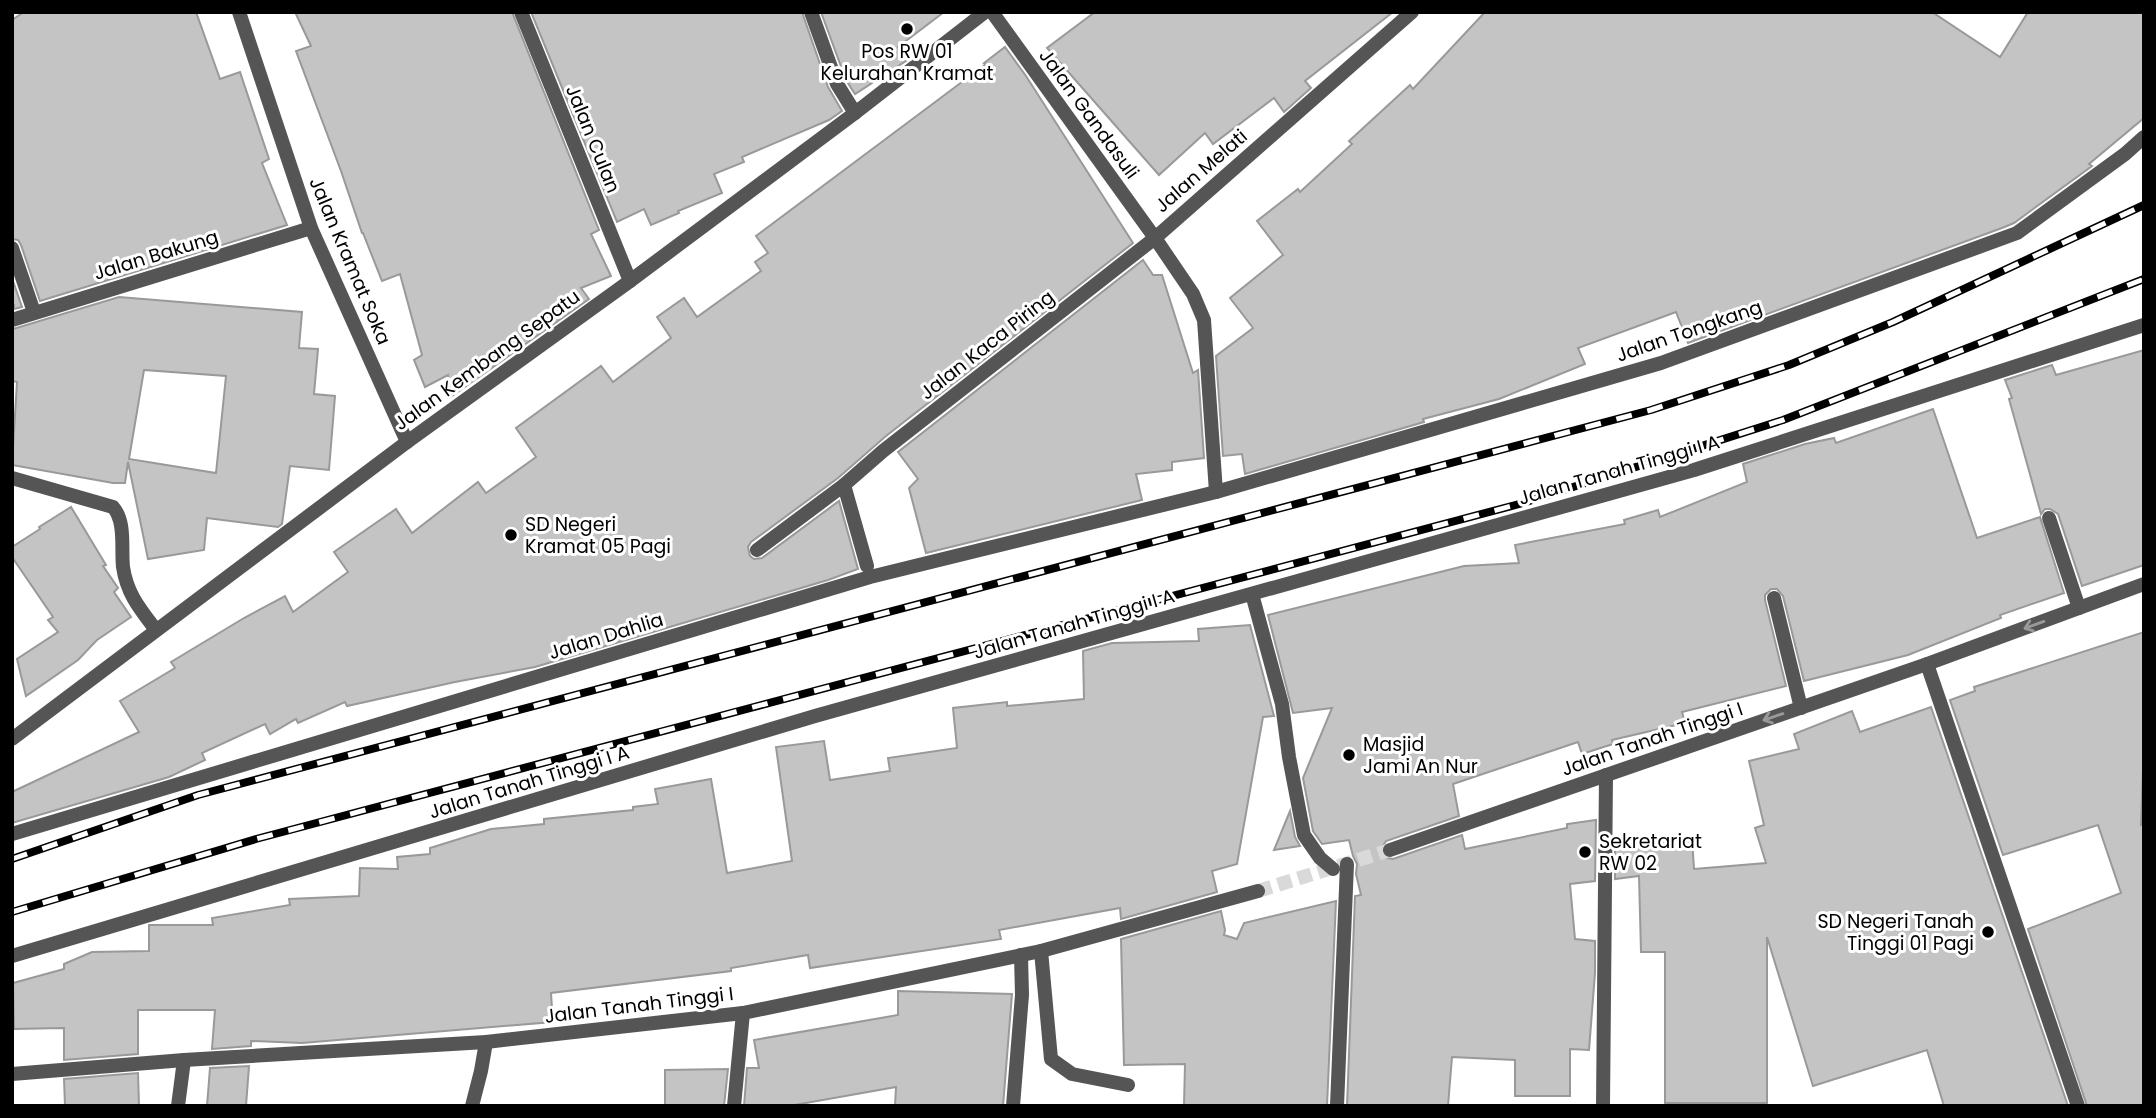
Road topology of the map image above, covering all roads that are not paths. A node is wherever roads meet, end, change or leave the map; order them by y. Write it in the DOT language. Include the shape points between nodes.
graph roads {
  1 [pos="239,12"];
  2 [pos="521,12"];
  3 [pos="811,12"];
  4 [pos="985,12"];
  5 [pos="992,12"];
  6 [pos="1412,12"];
  7 [pos="855,113"];
  8 [pos="2144,137"];
  9 [pos="311,228"];
  10 [pos="1155,237"];
  11 [pos="12,248"];
  12 [pos="630,281"];
  13 [pos="34,312"];
  14 [pos="12,320"];
  15 [pos="2144,325"];
  16 [pos="407,442"];
  17 [pos="12,478"];
  18 [pos="845,485"];
  19 [pos="1216,492"];
  20 [pos="2049,518"];
  21 [pos="757,550"];
  22 [pos="867,566"];
  23 [pos="2144,584"];
  24 [pos="1252,594"];
  25 [pos="1774,598"];
  26 [pos="2079,608"];
  27 [pos="156,630"];
  28 [pos="1927,664"];
  29 [pos="1801,708"];
  30 [pos="12,739"];
  31 [pos="1606,775"];
  32 [pos="12,834"];
  33 [pos="1390,850"];
  34 [pos="1347,864"];
  35 [pos="1333,869"];
  36 [pos="1258,891"];
  37 [pos="1041,951"];
  38 [pos="1021,955"];
  39 [pos="12,956"];
  40 [pos="743,1013"];
  41 [pos="486,1042"];
  42 [pos="184,1060"];
  43 [pos="12,1074"];
  44 [pos="1128,1085"];
  45 [pos="178,1106"];
  46 [pos="472,1106"];
  47 [pos="734,1106"];
  48 [pos="1013,1106"];
  49 [pos="1337,1106"];
  50 [pos="1603,1106"];
  51 [pos="2078,1106"];
  1 -- 9 [label="street, Jalan Kramat Soka"];
  2 -- 12 [label="street, Jalan Culan"];
  3 -- 7 [label="street" via="837,84"];
  4 -- 7 [label="street, Jalan Kembang Sepatu"];
  5 -- 10 [label="street, Jalan Gandasuli"];
  6 -- 10 [label="street, Jalan Melati"];
  7 -- 12 [label="street, Jalan Kembang Sepatu"];
  8 -- 19 [label="street, Jalan Tongkang" via="2017,233 1661,363"];
  9 -- 13 [label="street, Jalan Bakung"];
  9 -- 16 [label="street, Jalan Kramat Soka"];
  10 -- 18 [label="street, Jalan Kaca Piring"];
  10 -- 19 [label="street, Jalan Melati" via="1193,294 1204,320"];
  11 -- 13 [label="street"];
  12 -- 16 [label="street, Jalan Kembang Sepatu"];
  13 -- 14 [label="street, Jalan Bakung"];
  15 -- 24 [label="street, Jalan Tanah Tinggi I A" via="1694,470"];
  16 -- 27 [label="street, Jalan Kembang Sepatu"];
  17 -- 27 [label="street" via="113,507 119,514 130,593"];
  18 -- 21 [label="street, Jalan Kaca Piring"];
  18 -- 22 [label="street"];
  19 -- 32 [label="street, Jalan Dahlia" via="870,577"];
  20 -- 26 [label="street"];
  23 -- 26 [label="street, Jalan Tanah Tinggi I"];
  24 -- 35 [label="street" via="1282,704 1304,835"];
  24 -- 39 [label="street, Jalan Tanah Tinggi I A" via="802,720"];
  25 -- 29 [label="street"];
  26 -- 28 [label="street, Jalan Tanah Tinggi I, one-way"];
  27 -- 30 [label="street, Jalan Kembang Sepatu"];
  28 -- 29 [label="street, Jalan Tanah Tinggi I"];
  28 -- 51 [label="street"];
  29 -- 31 [label="street, Jalan Tanah Tinggi I, one-way"];
  31 -- 33 [label="street, Jalan Tanah Tinggi I"];
  31 -- 50 [label="street"];
  34 -- 49 [label="street"];
  36 -- 37 [label="street, Jalan Tanah Tinggi I"];
  37 -- 38 [label="street, Jalan Tanah Tinggi I"];
  37 -- 44 [label="street" via="1051,1059 1072,1074"];
  38 -- 40 [label="street, Jalan Tanah Tinggi I"];
  38 -- 48 [label="street"];
  40 -- 41 [label="street, Jalan Tanah Tinggi I"];
  40 -- 47 [label="street"];
  41 -- 42 [label="street, Jalan Tanah Tinggi I"];
  41 -- 46 [label="street"];
  42 -- 43 [label="street, Jalan Tanah Tinggi I"];
  42 -- 45 [label="street"];
}
